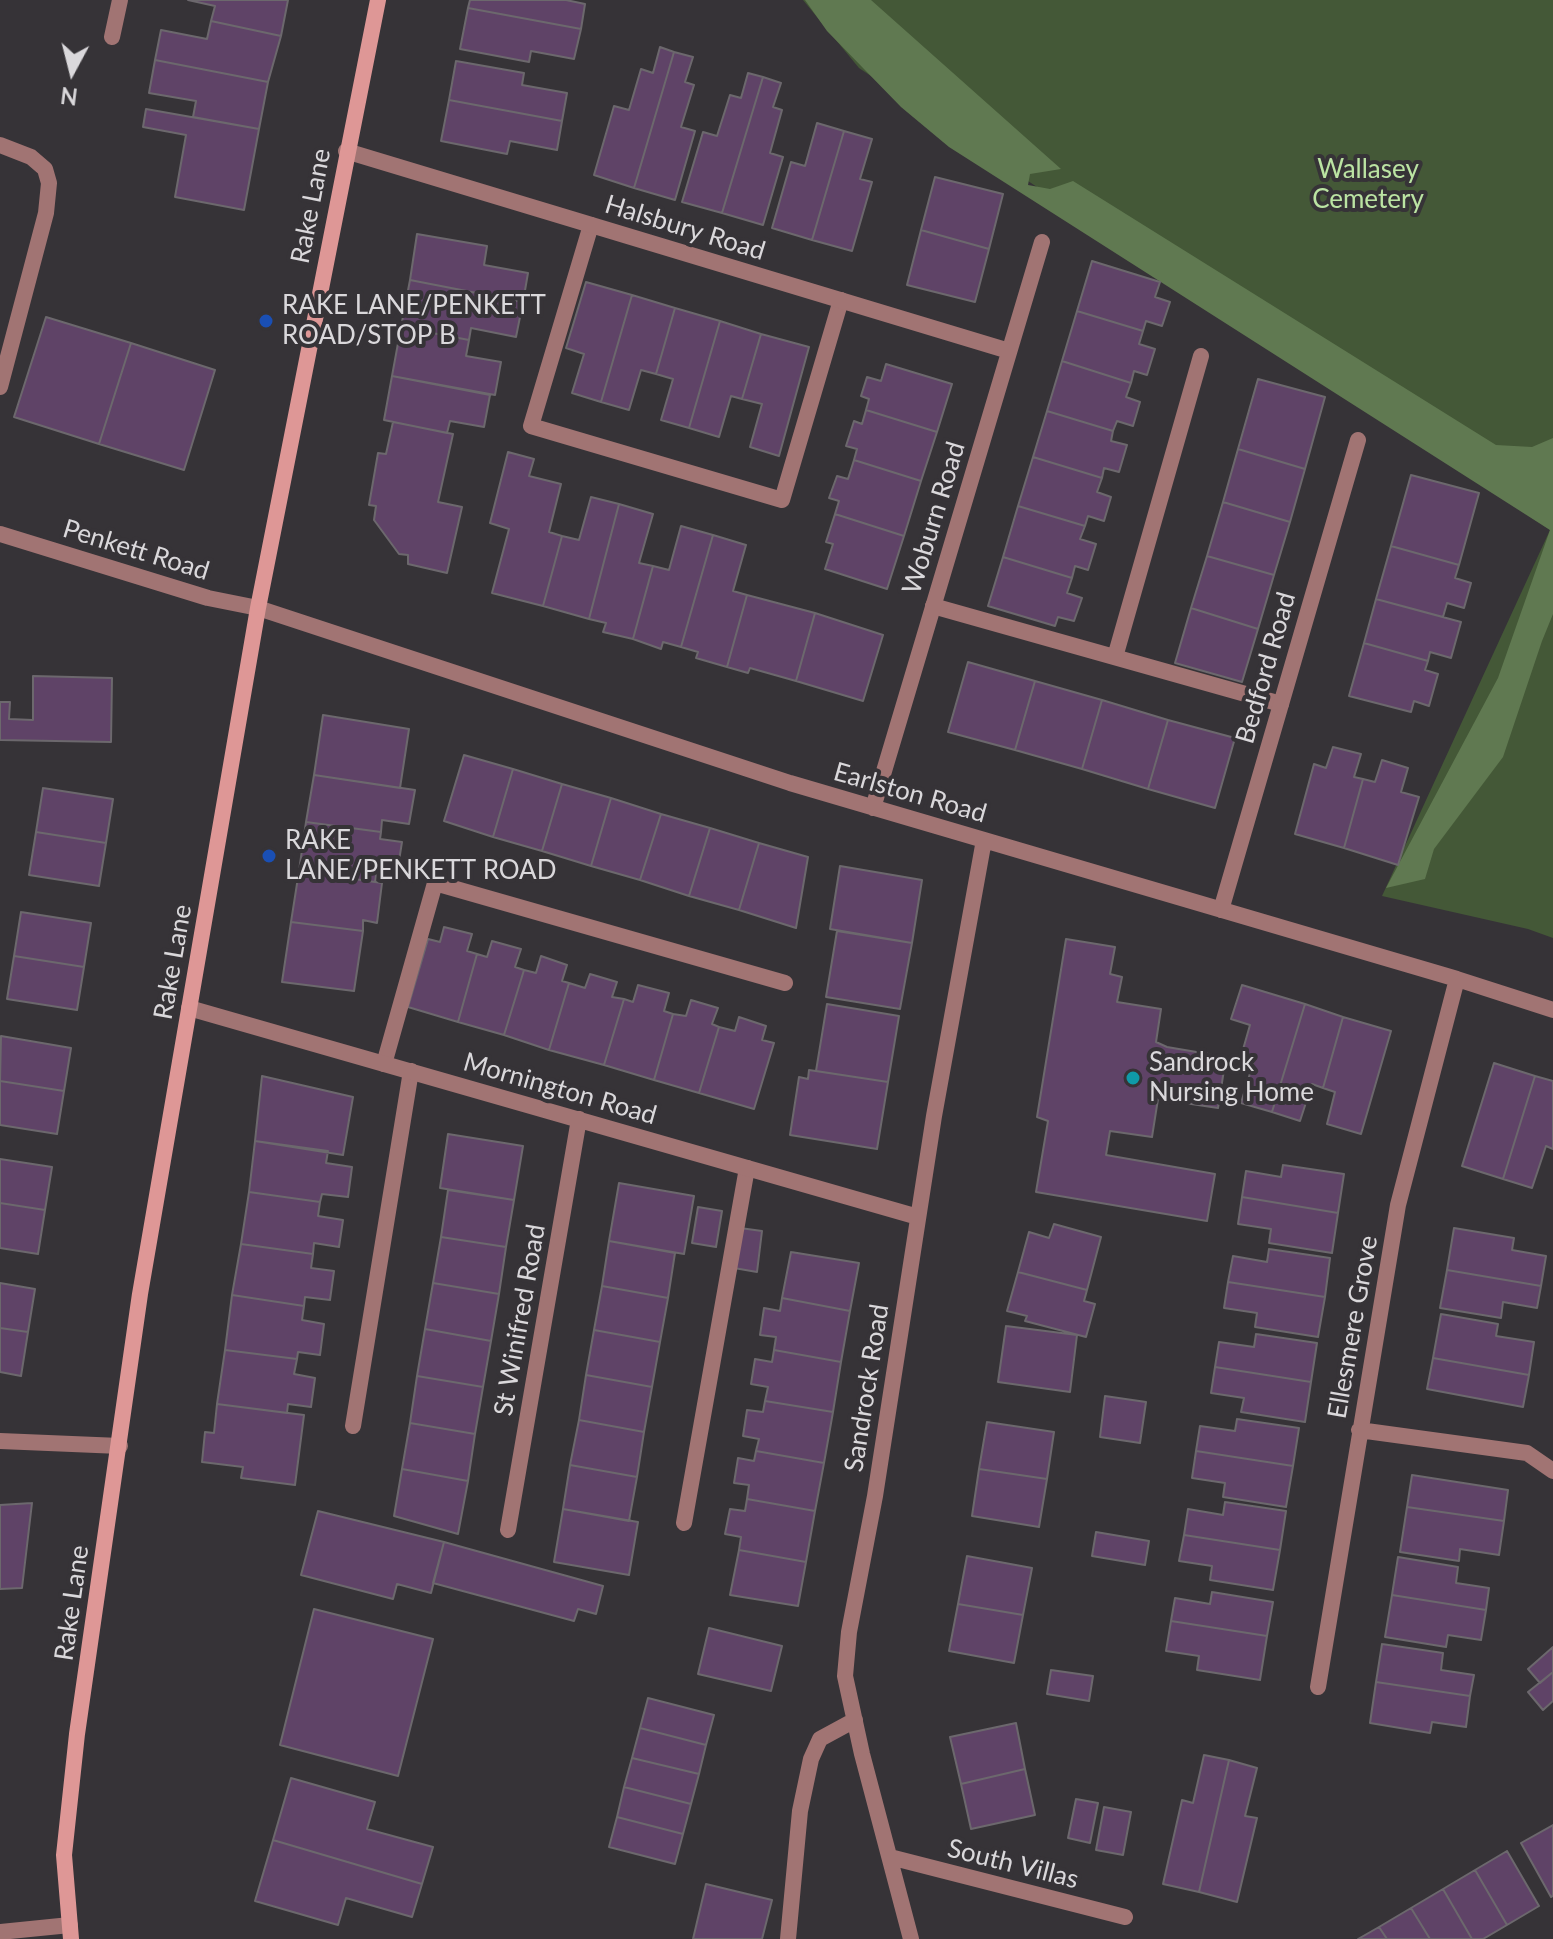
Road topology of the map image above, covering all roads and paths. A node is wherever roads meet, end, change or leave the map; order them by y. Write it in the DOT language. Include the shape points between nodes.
graph roads {
  1 [pos="120,0"];
  2 [pos="378,0"];
  3 [pos="112,37"];
  4 [pos="0,145"];
  5 [pos="346,151"];
  6 [pos="591,225"];
  7 [pos="1042,242"];
  8 [pos="841,300"];
  9 [pos="1009,351"];
  10 [pos="1201,356"];
  11 [pos="0,387"];
  12 [pos="1358,440"];
  13 [pos="0,534"];
  14 [pos="933,606"];
  15 [pos="258,608"];
  16 [pos="1115,657"];
  17 [pos="1281,704"];
  18 [pos="873,808"];
  19 [pos="984,840"];
  20 [pos="1221,910"];
  21 [pos="1457,979"];
  22 [pos="785,983"];
  23 [pos="189,1008"];
  24 [pos="1553,1010"];
  25 [pos="384,1064"];
  26 [pos="411,1071"];
  27 [pos="579,1119"];
  28 [pos="747,1168"];
  29 [pos="918,1217"];
  30 [pos="353,1426"];
  31 [pos="1359,1430"];
  32 [pos="0,1441"];
  33 [pos="120,1446"];
  34 [pos="1553,1471"];
  35 [pos="684,1523"];
  36 [pos="508,1530"];
  37 [pos="1318,1687"];
  38 [pos="855,1720"];
  39 [pos="890,1857"];
  40 [pos="1125,1917"];
  41 [pos="0,1932"];
  42 [pos="71,1932"];
  43 [pos="788,1939"];
  44 [pos="911,1939"];
  1 -- 3 [label="street"];
  2 -- 5 [label="main road, Rake Lane"];
  4 -- 11 [label="street" via="31,157 45,169 49,183 46,213"];
  5 -- 6 [label="street, Halsbury Road"];
  5 -- 15 [label="main road, Rake Lane"];
  6 -- 8 [label="street, Halsbury Road"];
  6 -- 8 [label="street" via="531,426 782,500"];
  7 -- 9 [label="street, Woburn Road"];
  8 -- 9 [label="street, Halsbury Road"];
  9 -- 14 [label="street, Woburn Road"];
  10 -- 16 [label="street"];
  12 -- 17 [label="street, Bedford Road"];
  13 -- 15 [label="street, Penkett Road" via="208,598"];
  14 -- 16 [label="street"];
  14 -- 18 [label="street, Woburn Road"];
  15 -- 18 [label="street, Earlston Road"];
  15 -- 23 [label="main road, Rake Lane"];
  16 -- 17 [label="street"];
  17 -- 20 [label="street, Bedford Road"];
  18 -- 19 [label="street, Earlston Road"];
  19 -- 20 [label="street, Earlston Road"];
  19 -- 29 [label="street, Sandrock Road"];
  20 -- 21 [label="street, Earlston Road"];
  21 -- 24 [label="street, Earlston Road"];
  21 -- 31 [label="street, Ellesmere Grove" via="1398,1205"];
  22 -- 25 [label="street" via="435,883"];
  23 -- 25 [label="street, Mornington Road"];
  23 -- 33 [label="main road, Rake Lane"];
  25 -- 26 [label="street, Mornington Road"];
  26 -- 27 [label="street, Mornington Road"];
  26 -- 30 [label="street"];
  27 -- 28 [label="street, Mornington Road"];
  27 -- 36 [label="street, St Winifred Road"];
  28 -- 29 [label="street, Mornington Road"];
  28 -- 35 [label="street"];
  29 -- 38 [label="street, Sandrock Road" via="849,1632 845,1676"];
  31 -- 34 [label="street" via="1527,1453"];
  31 -- 37 [label="street, Ellesmere Grove"];
  32 -- 33 [label="street"];
  33 -- 42 [label="main road, Rake Lane" via="64,1855"];
  38 -- 39 [label="street, Sandrock Road"];
  38 -- 43 [label="street" via="820,1739 811,1759 800,1811"];
  39 -- 40 [label="street, South Villas"];
  39 -- 44 [label="street, Sandrock Road"];
  41 -- 42 [label="street"];
}
